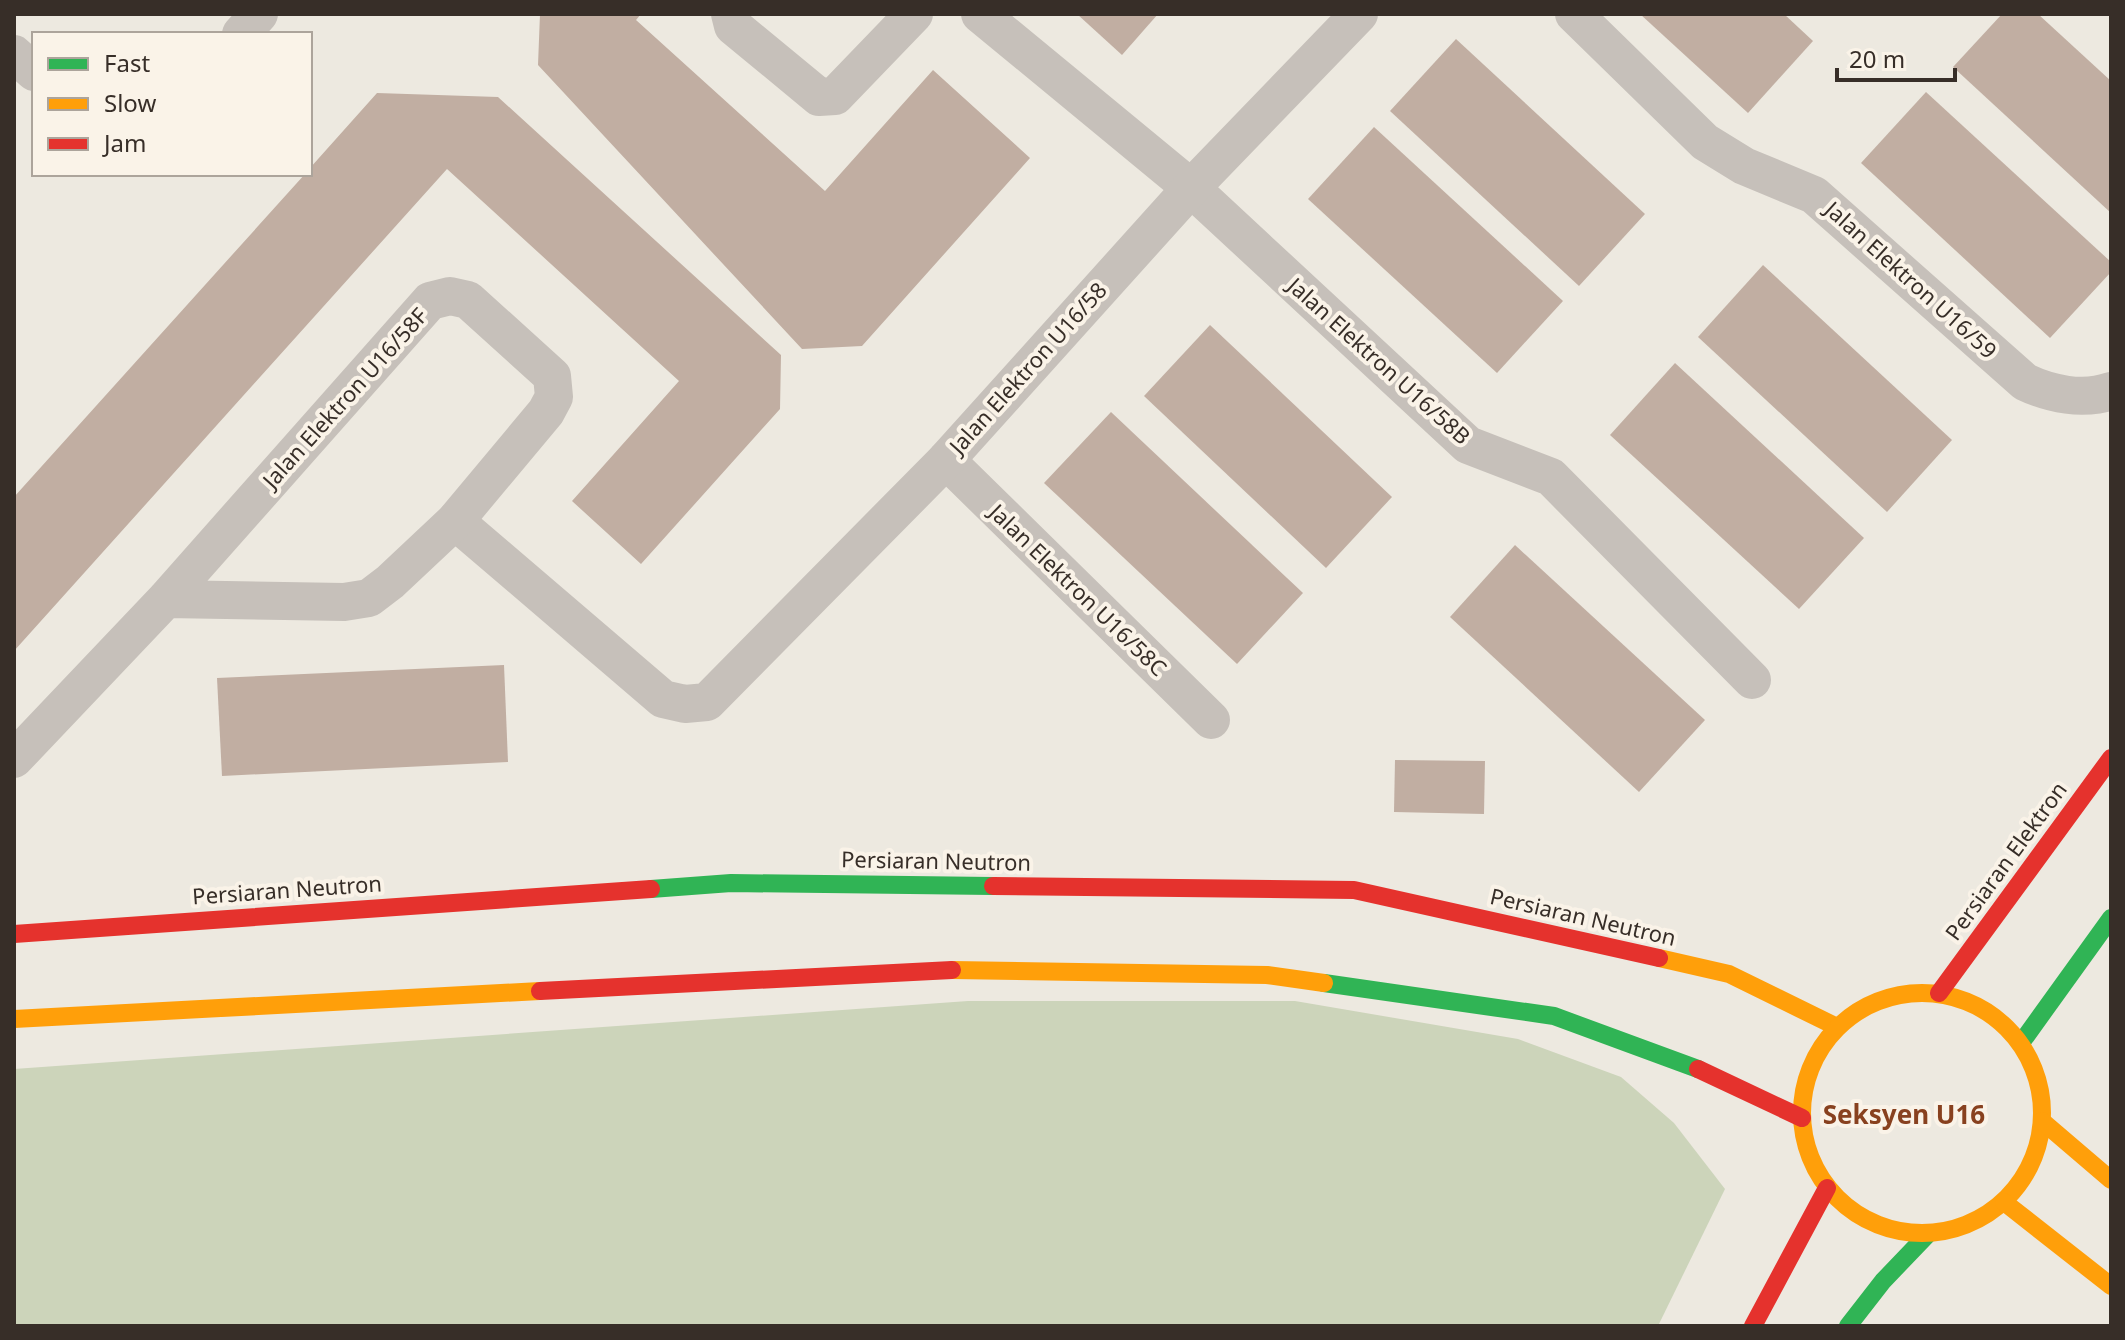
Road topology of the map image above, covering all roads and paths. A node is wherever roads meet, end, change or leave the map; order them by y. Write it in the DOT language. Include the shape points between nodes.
graph roads {
  1 [pos="259,14"];
  2 [pos="730,14"];
  3 [pos="914,14"];
  4 [pos="980,14"];
  5 [pos="1359,14"];
  6 [pos="1574,14"];
  7 [pos="243,32"];
  8 [pos="14,54"];
  9 [pos="32,70"];
  10 [pos="1191,188"];
  11 [pos="2111,391"];
  12 [pos="946,460"];
  13 [pos="455,521"];
  14 [pos="166,599"];
  15 [pos="1752,680"];
  16 [pos="1211,720"];
  17 [pos="2111,758"];
  18 [pos="14,759"];
  19 [pos="2111,918"];
  20 [pos="14,934"];
  21 [pos="1939,993"];
  22 [pos="14,1019"];
  23 [pos="1837,1027"];
  24 [pos="2021,1043"];
  25 [pos="1802,1118"];
  26 [pos="2042,1121"];
  27 [pos="2111,1180"];
  28 [pos="1827,1188"];
  29 [pos="2004,1202"];
  30 [pos="1928,1234"];
  31 [pos="2111,1286"];
  32 [pos="1753,1326"];
  33 [pos="1848,1326"];
  1 -- 7 [label="street"];
  2 -- 3 [label="street" via="733,26 819,97 835,96"];
  4 -- 10 [label="street, Jalan Elektron U16/58B"];
  5 -- 10 [label="street, Jalan Elektron U16/58"];
  6 -- 11 [label="street, Jalan Elektron U16/59" via="1705,142 1744,166 1814,195 2025,382 2048,393"];
  8 -- 9 [label="street"];
  10 -- 12 [label="street, Jalan Elektron U16/58"];
  10 -- 15 [label="street, Jalan Elektron U16/58B" via="1468,445 1551,477"];
  12 -- 13 [label="street, Jalan Elektron U16/58" via="707,702 663,699"];
  12 -- 16 [label="street, Jalan Elektron U16/58C"];
  13 -- 14 [label="street, Jalan Elektron U16/58F" via="369,598"];
  13 -- 14 [label="street, Jalan Elektron U16/58F" via="554,397 552,376 468,300 450,296 430,301"];
  14 -- 18 [label="street, Jalan Elektron U16/58F"];
  17 -- 21 [label="street, Persiaran Elektron"];
  19 -- 24 [label="street"];
  20 -- 23 [label="street, Persiaran Neutron" via="731,883 1354,890 1729,974"];
  21 -- 23 [label="street" via="1884,998"];
  21 -- 24 [label="street" via="1985,1009"];
  22 -- 25 [label="street" via="940,970 1267,975 1554,1016 1714,1075"];
  23 -- 25 [label="street" via="1810,1069"];
  24 -- 26 [label="street" via="2034,1067"];
  25 -- 28 [label="street" via="1809,1155"];
  26 -- 27 [label="street"];
  26 -- 29 [label="street" via="2031,1165"];
  28 -- 30 [label="street" via="1855,1214 1890,1230"];
  28 -- 32 [label="street"];
  29 -- 30 [label="street" via="1969,1225"];
  29 -- 31 [label="street"];
  30 -- 33 [label="street"];
}
